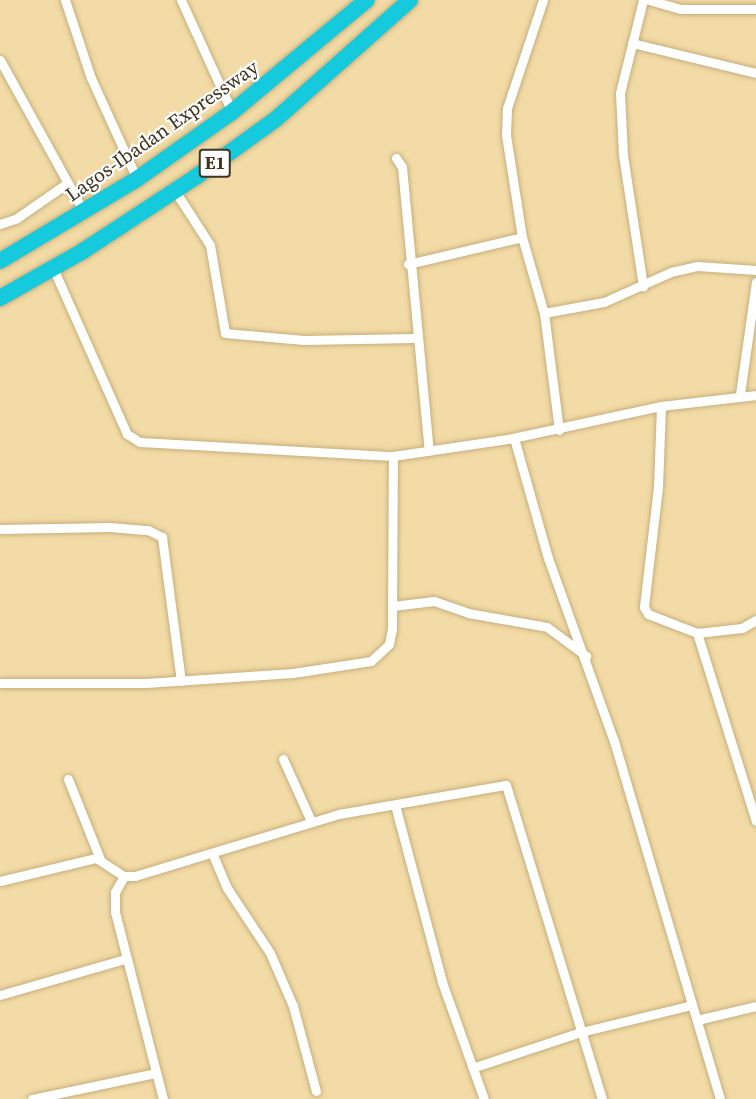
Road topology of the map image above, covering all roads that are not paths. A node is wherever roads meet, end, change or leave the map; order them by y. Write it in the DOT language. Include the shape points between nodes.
graph roads {
  1 [pos="65,0"];
  2 [pos="181,0"];
  3 [pos="367,0"];
  4 [pos="410,0"];
  5 [pos="543,0"];
  6 [pos="643,0"];
  7 [pos="649,0"];
  8 [pos="756,9"];
  9 [pos="632,43"];
  10 [pos="0,60"];
  11 [pos="756,73"];
  12 [pos="232,111"];
  13 [pos="396,158"];
  14 [pos="137,179"];
  15 [pos="66,184"];
  16 [pos="175,191"];
  17 [pos="84,212"];
  18 [pos="0,224"];
  19 [pos="522,237"];
  20 [pos="0,261"];
  21 [pos="408,264"];
  22 [pos="53,268"];
  23 [pos="756,270"];
  24 [pos="756,282"];
  25 [pos="643,286"];
  26 [pos="0,298"];
  27 [pos="544,313"];
  28 [pos="415,338"];
  29 [pos="740,394"];
  30 [pos="756,395"];
  31 [pos="661,406"];
  32 [pos="559,430"];
  33 [pos="514,438"];
  34 [pos="429,451"];
  35 [pos="393,456"];
  36 [pos="0,529"];
  37 [pos="393,606"];
  38 [pos="756,620"];
  39 [pos="697,633"];
  40 [pos="586,656"];
  41 [pos="181,681"];
  42 [pos="0,683"];
  43 [pos="283,759"];
  44 [pos="68,779"];
  45 [pos="395,805"];
  46 [pos="311,821"];
  47 [pos="756,821"];
  48 [pos="213,855"];
  49 [pos="100,859"];
  50 [pos="124,876"];
  51 [pos="0,881"];
  52 [pos="125,959"];
  53 [pos="0,995"];
  54 [pos="692,1005"];
  55 [pos="756,1006"];
  56 [pos="697,1020"];
  57 [pos="581,1032"];
  58 [pos="475,1067"];
  59 [pos="155,1073"];
  60 [pos="316,1091"];
  61 [pos="57,1096"];
  62 [pos="32,1099"];
  63 [pos="163,1099"];
  64 [pos="484,1099"];
  65 [pos="602,1099"];
  66 [pos="720,1099"];
  1 -- 14 [label="street" via="91,78"];
  2 -- 12 [label="street"];
  3 -- 12 [label="highway, Lagos-Ibadan Expressway / E1"];
  4 -- 16 [label="highway, E1" via="276,119"];
  5 -- 19 [label="street" via="506,122"];
  6 -- 9 [label="street"];
  7 -- 8 [label="street" via="681,9"];
  9 -- 11 [label="street"];
  9 -- 25 [label="street" via="620,93 621,119"];
  10 -- 15 [label="street"];
  12 -- 14 [label="highway, Lagos-Ibadan Expressway / E1"];
  13 -- 21 [label="street" via="402,166"];
  14 -- 17 [label="highway, Lagos-Ibadan Expressway / E1"];
  15 -- 17 [label="street"];
  15 -- 18 [label="street" via="16,218"];
  16 -- 22 [label="highway, E1"];
  16 -- 28 [label="street" via="210,245 225,333 304,340"];
  17 -- 20 [label="highway, Lagos-Ibadan Expressway / E1"];
  19 -- 21 [label="street"];
  19 -- 27 [label="street"];
  21 -- 28 [label="street"];
  22 -- 26 [label="highway, E1"];
  22 -- 35 [label="street" via="131,439 167,447"];
  23 -- 25 [label="street" via="697,266 671,272"];
  24 -- 29 [label="street"];
  25 -- 27 [label="street" via="604,302"];
  27 -- 32 [label="street"];
  28 -- 34 [label="street"];
  29 -- 30 [label="street"];
  29 -- 31 [label="street"];
  31 -- 32 [label="street"];
  31 -- 39 [label="street" via="658,487 644,607 648,614"];
  32 -- 33 [label="street"];
  33 -- 34 [label="street"];
  33 -- 40 [label="street" via="548,558"];
  34 -- 35 [label="street"];
  35 -- 37 [label="street"];
  36 -- 41 [label="street" via="110,527 148,530 162,537"];
  37 -- 40 [label="street" via="434,601 468,613 547,627"];
  37 -- 41 [label="street" via="388,644 371,661 338,669"];
  38 -- 39 [label="street" via="742,628"];
  39 -- 47 [label="street"];
  40 -- 54 [label="street"];
  41 -- 42 [label="street"];
  43 -- 46 [label="street"];
  44 -- 49 [label="street"];
  45 -- 46 [label="street"];
  45 -- 57 [label="street" via="506,785"];
  45 -- 58 [label="street" via="442,982"];
  46 -- 48 [label="street"];
  48 -- 50 [label="street"];
  48 -- 60 [label="street" via="226,888 270,953 293,1006"];
  49 -- 50 [label="street"];
  49 -- 51 [label="street"];
  50 -- 52 [label="street" via="114,899"];
  52 -- 53 [label="street"];
  52 -- 59 [label="street"];
  54 -- 56 [label="street"];
  54 -- 57 [label="street"];
  55 -- 56 [label="street"];
  56 -- 66 [label="street"];
  57 -- 58 [label="street"];
  57 -- 65 [label="street"];
  58 -- 64 [label="street"];
  59 -- 61 [label="street"];
  59 -- 63 [label="street"];
  61 -- 62 [label="street"];
}
